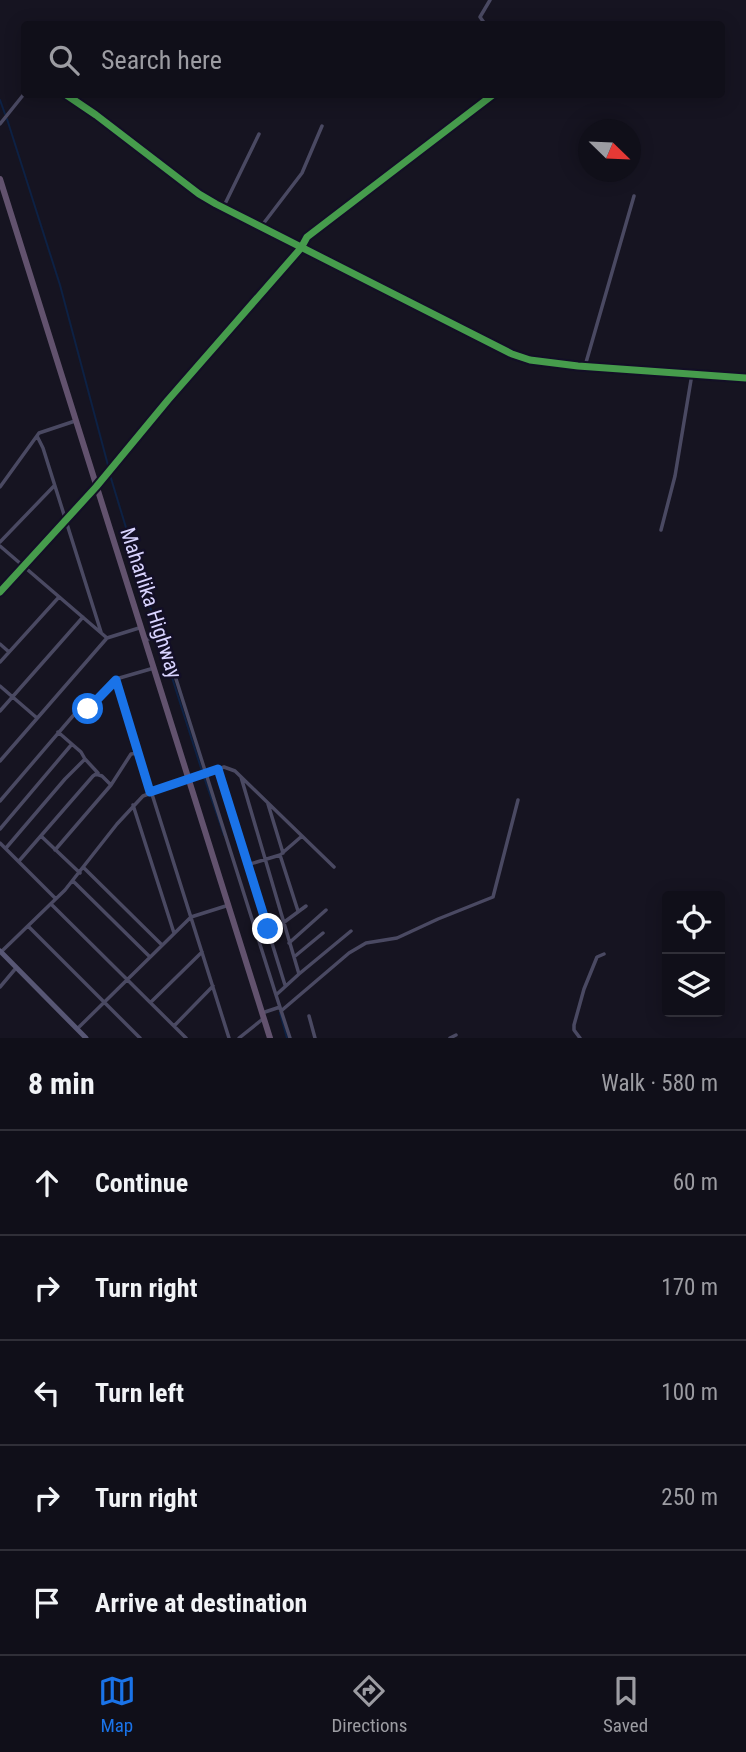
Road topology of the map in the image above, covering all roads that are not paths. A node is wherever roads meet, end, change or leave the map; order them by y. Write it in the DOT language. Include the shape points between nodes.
graph roads {
  1 [pos="489,0"];
  2 [pos="483,21"];
  3 [pos="21,98"];
  4 [pos="71,98"];
  5 [pos="489,98"];
  6 [pos="0,124"];
  7 [pos="322,126"];
  8 [pos="260,134"];
  9 [pos="0,179"];
  10 [pos="634,196"];
  11 [pos="223,208"];
  12 [pos="260,228"];
  13 [pos="301,248"];
  14 [pos="585,366"];
  15 [pos="692,374"];
  16 [pos="746,378"];
  17 [pos="75,421"];
  18 [pos="37,436"];
  19 [pos="0,486"];
  20 [pos="54,486"];
  21 [pos="96,487"];
  22 [pos="66,521"];
  23 [pos="661,530"];
  24 [pos="0,544"];
  25 [pos="23,567"];
  26 [pos="0,592"];
  27 [pos="59,597"];
  28 [pos="83,617"];
  29 [pos="141,627"];
  30 [pos="101,632"];
  31 [pos="107,638"];
  32 [pos="145,640"];
  33 [pos="0,644"];
  34 [pos="9,652"];
  35 [pos="0,662"];
  36 [pos="154,668"];
  37 [pos="116,680"];
  38 [pos="0,686"];
  39 [pos="12,697"];
  40 [pos="0,711"];
  41 [pos="37,718"];
  42 [pos="58,732"];
  43 [pos="72,744"];
  44 [pos="139,753"];
  45 [pos="85,759"];
  46 [pos="0,761"];
  47 [pos="218,769"];
  48 [pos="206,773"];
  49 [pos="99,774"];
  50 [pos="240,776"];
  51 [pos="189,780"];
  52 [pos="111,785"];
  53 [pos="150,792"];
  54 [pos="518,800"];
  55 [pos="0,801"];
  56 [pos="267,802"];
  57 [pos="133,804"];
  58 [pos="0,829"];
  59 [pos="41,836"];
  60 [pos="302,836"];
  61 [pos="0,843"];
  62 [pos="6,848"];
  63 [pos="55,850"];
  64 [pos="281,854"];
  65 [pos="264,859"];
  66 [pos="19,861"];
  67 [pos="247,864"];
  68 [pos="334,867"];
  69 [pos="84,868"];
  70 [pos="80,873"];
  71 [pos="73,881"];
  72 [pos="55,898"];
  73 [pos="51,904"];
  74 [pos="229,905"];
  75 [pos="306,906"];
  76 [pos="326,910"];
  77 [pos="298,911"];
  78 [pos="191,917"];
  79 [pos="283,923"];
  80 [pos="28,926"];
  81 [pos="268,929"];
  82 [pos="351,931"];
  83 [pos="174,933"];
  84 [pos="323,933"];
  85 [pos="289,943"];
  86 [pos="162,945"];
  87 [pos="0,952"];
  88 [pos="202,952"];
  89 [pos="604,954"];
  90 [pos="149,957"];
  91 [pos="294,957"];
  92 [pos="16,968"];
  93 [pos="299,974"];
  94 [pos="128,979"];
  95 [pos="285,985"];
  96 [pos="213,986"];
  97 [pos="0,987"];
  98 [pos="276,995"];
  99 [pos="104,1002"];
  100 [pos="151,1003"];
  101 [pos="280,1009"];
  102 [pos="263,1016"];
  103 [pos="309,1016"];
  104 [pos="174,1026"];
  105 [pos="77,1029"];
  106 [pos="456,1035"];
  107 [pos="86,1038"];
  108 [pos="140,1038"];
  109 [pos="187,1038"];
  110 [pos="229,1038"];
  111 [pos="239,1038"];
  112 [pos="270,1038"];
  113 [pos="290,1038"];
  114 [pos="315,1038"];
  115 [pos="450,1038"];
  116 [pos="579,1038"];
  1 -- 2 [label="street" via="480,17"];
  3 -- 6 [label="street"];
  4 -- 11 [label="street"];
  5 -- 13 [label="street" via="319,227"];
  7 -- 12 [label="street" via="302,173"];
  8 -- 11 [label="street"];
  9 -- 17 [label="highway, Maharlika Highway"];
  10 -- 14 [label="street"];
  11 -- 12 [label="street"];
  12 -- 13 [label="street"];
  13 -- 14 [label="street" via="512,354"];
  13 -- 21 [label="street"];
  14 -- 15 [label="street"];
  15 -- 16 [label="street"];
  15 -- 23 [label="street"];
  17 -- 18 [label="street"];
  17 -- 21 [label="highway, Maharlika Highway"];
  18 -- 19 [label="street"];
  18 -- 20 [label="street"];
  20 -- 22 [label="street"];
  20 -- 24 [label="street"];
  21 -- 22 [label="street"];
  21 -- 29 [label="highway, Maharlika Highway"];
  22 -- 25 [label="street"];
  22 -- 30 [label="street"];
  24 -- 25 [label="street"];
  25 -- 26 [label="street"];
  25 -- 27 [label="street"];
  27 -- 28 [label="street"];
  27 -- 34 [label="street"];
  28 -- 30 [label="street"];
  28 -- 39 [label="street"];
  29 -- 31 [label="street"];
  29 -- 32 [label="highway, Maharlika Highway"];
  30 -- 31 [label="street"];
  31 -- 41 [label="street"];
  32 -- 36 [label="highway, Maharlika Highway"];
  32 -- 48 [label="street" via="157,636 164,641"];
  33 -- 34 [label="street"];
  34 -- 35 [label="street"];
  36 -- 37 [label="street"];
  36 -- 51 [label="highway, Maharlika Highway"];
  37 -- 42 [label="street"];
  37 -- 44 [label="street"];
  38 -- 39 [label="street"];
  39 -- 40 [label="street"];
  39 -- 41 [label="street"];
  41 -- 46 [label="street"];
  42 -- 43 [label="street"];
  42 -- 55 [label="street"];
  43 -- 45 [label="street"];
  43 -- 58 [label="street"];
  44 -- 52 [label="street" via="131,754"];
  44 -- 53 [label="street"];
  45 -- 49 [label="street"];
  45 -- 62 [label="street"];
  47 -- 48 [label="street"];
  47 -- 50 [label="street" via="229,768"];
  47 -- 67 [label="street"];
  48 -- 51 [label="street"];
  48 -- 98 [label="street"];
  49 -- 52 [label="street"];
  49 -- 59 [label="street"];
  50 -- 56 [label="street"];
  50 -- 65 [label="street"];
  51 -- 53 [label="street"];
  51 -- 74 [label="highway, Maharlika Highway"];
  52 -- 63 [label="street"];
  53 -- 57 [label="street"];
  53 -- 78 [label="street"];
  54 -- 101 [label="street" via="493,897 397,937 366,943"];
  56 -- 60 [label="street"];
  56 -- 64 [label="street"];
  57 -- 69 [label="street"];
  57 -- 83 [label="street"];
  59 -- 63 [label="street"];
  59 -- 66 [label="street"];
  60 -- 64 [label="street"];
  60 -- 68 [label="street"];
  61 -- 62 [label="street"];
  62 -- 66 [label="street"];
  63 -- 70 [label="street"];
  64 -- 65 [label="street"];
  64 -- 77 [label="street"];
  65 -- 67 [label="street"];
  65 -- 79 [label="street"];
  66 -- 72 [label="street"];
  67 -- 81 [label="street"];
  69 -- 70 [label="street"];
  69 -- 86 [label="street"];
  70 -- 71 [label="street"];
  71 -- 72 [label="street"];
  71 -- 90 [label="street"];
  72 -- 73 [label="street"];
  73 -- 80 [label="street"];
  73 -- 94 [label="street"];
  74 -- 78 [label="street"];
  74 -- 102 [label="highway, Maharlika Highway"];
  75 -- 77 [label="street"];
  76 -- 85 [label="street"];
  77 -- 79 [label="street"];
  78 -- 83 [label="street"];
  78 -- 88 [label="street"];
  79 -- 81 [label="street"];
  79 -- 85 [label="street"];
  80 -- 87 [label="street"];
  80 -- 99 [label="street"];
  81 -- 95 [label="street"];
  82 -- 93 [label="street"];
  83 -- 86 [label="street"];
  84 -- 91 [label="street"];
  85 -- 91 [label="street"];
  86 -- 90 [label="street"];
  87 -- 92 [label="main road"];
  88 -- 96 [label="street"];
  88 -- 100 [label="street"];
  89 -- 116 [label="street" via="597,957 584,989 574,1025"];
  90 -- 94 [label="street"];
  91 -- 93 [label="street"];
  92 -- 97 [label="street"];
  92 -- 105 [label="main road"];
  93 -- 95 [label="street"];
  94 -- 99 [label="street"];
  94 -- 100 [label="street"];
  95 -- 98 [label="street"];
  96 -- 104 [label="street"];
  96 -- 110 [label="street"];
  98 -- 101 [label="street"];
  99 -- 105 [label="street"];
  99 -- 108 [label="street"];
  100 -- 104 [label="street"];
  101 -- 102 [label="street"];
  101 -- 113 [label="street"];
  102 -- 111 [label="street"];
  102 -- 112 [label="highway, Maharlika Highway"];
  103 -- 114 [label="street"];
  104 -- 109 [label="street"];
  105 -- 107 [label="main road"];
  106 -- 115 [label="street"];
}
